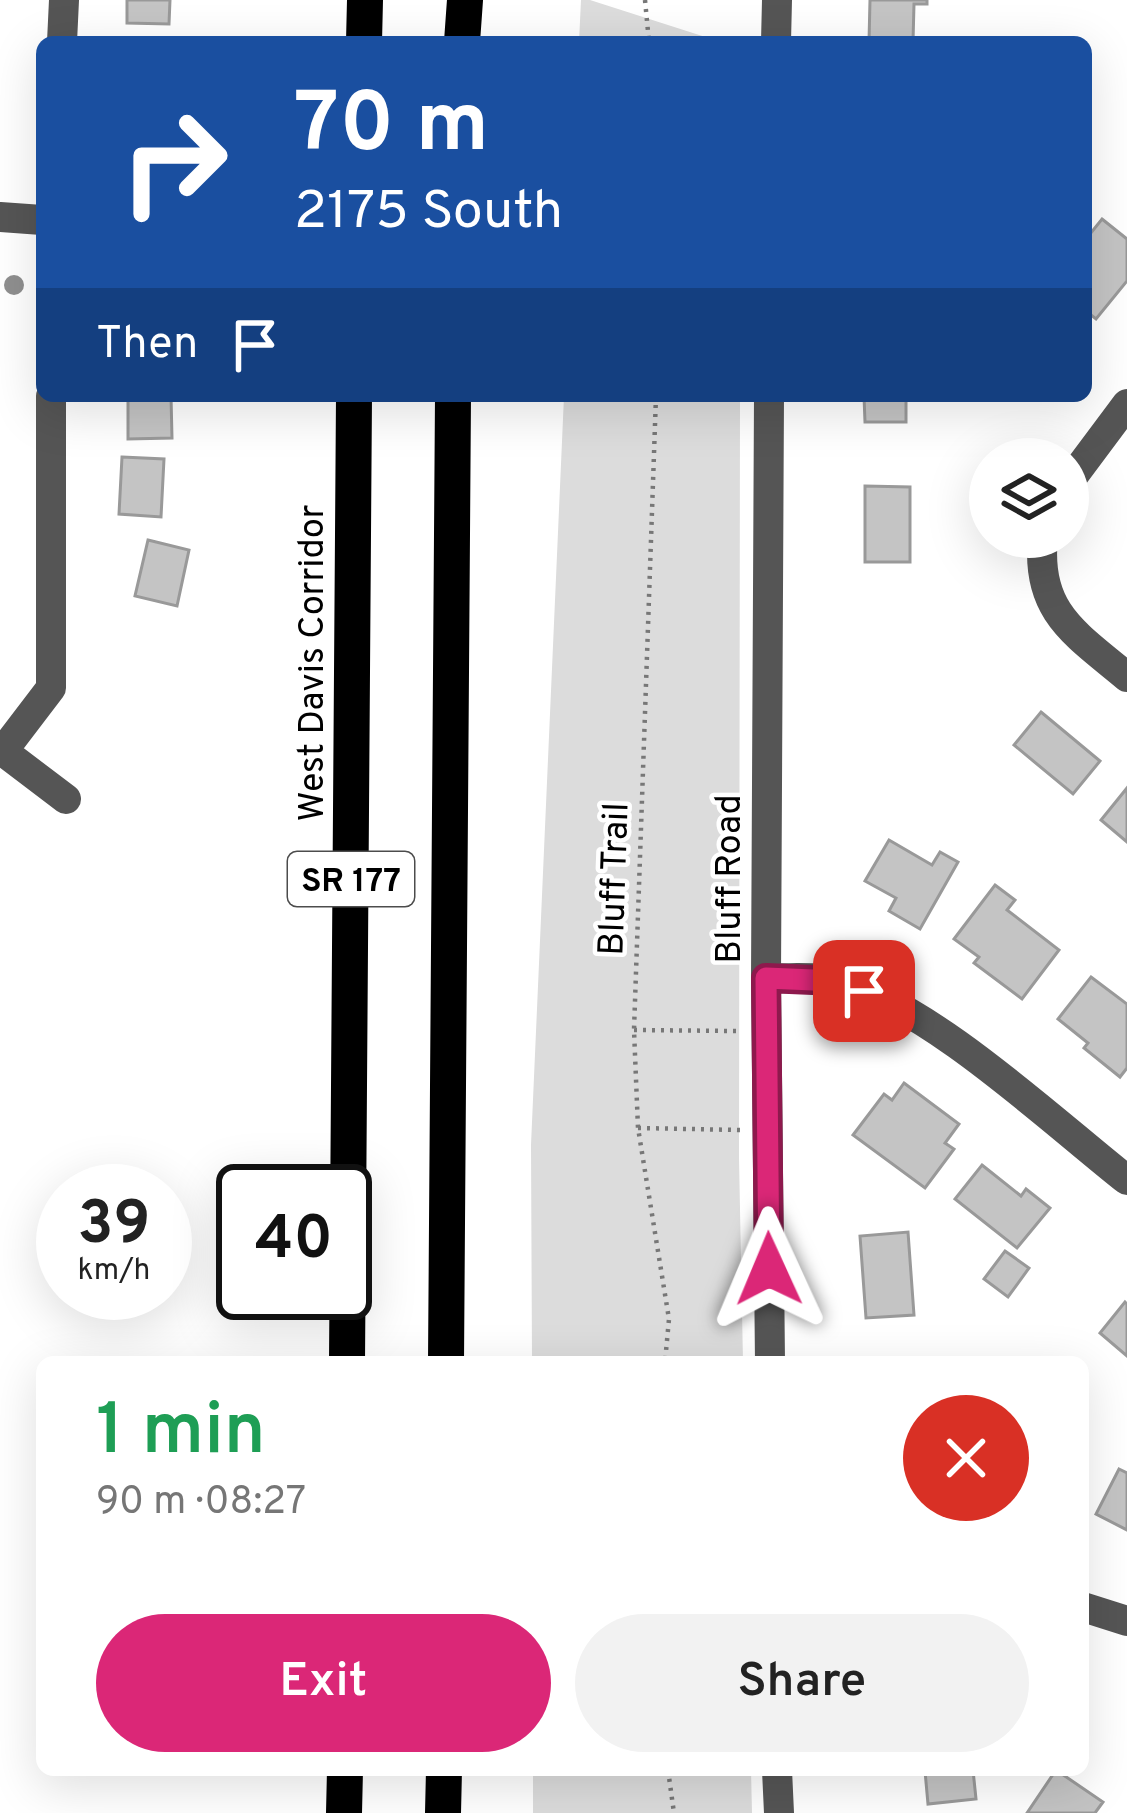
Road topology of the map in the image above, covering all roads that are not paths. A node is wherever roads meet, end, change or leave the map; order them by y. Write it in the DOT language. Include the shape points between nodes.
graph roads {
  1 [pos="64,0"];
  2 [pos="365,0"];
  3 [pos="465,0"];
  4 [pos="777,0"];
  5 [pos="62,36"];
  6 [pos="364,36"];
  7 [pos="462,36"];
  8 [pos="776,36"];
  9 [pos="0,217"];
  10 [pos="36,220"];
  11 [pos="51,402"];
  12 [pos="354,402"];
  13 [pos="453,402"];
  14 [pos="769,402"];
  15 [pos="1127,404"];
  16 [pos="1089,455"];
  17 [pos="1041,558"];
  18 [pos="1127,677"];
  19 [pos="2,750"];
  20 [pos="66,799"];
  21 [pos="766,978"];
  22 [pos="1127,1180"];
  23 [pos="347,1356"];
  24 [pos="446,1356"];
  25 [pos="770,1356"];
  26 [pos="1089,1609"];
  27 [pos="1127,1621"];
  28 [pos="345,1776"];
  29 [pos="444,1776"];
  30 [pos="777,1776"];
  31 [pos="344,1813"];
  32 [pos="443,1813"];
  33 [pos="778,1813"];
  1 -- 5 [label="street"];
  2 -- 6 [label="highway"];
  3 -- 7 [label="highway"];
  4 -- 8 [label="street"];
  9 -- 10 [label="street"];
  11 -- 19 [label="street" via="51,688"];
  12 -- 23 [label="highway, West Davis Corridor / SR 177"];
  13 -- 24 [label="highway, SR 177"];
  14 -- 21 [label="street, Bluff Road"];
  15 -- 16 [label="street"];
  17 -- 18 [label="street" via="1061,621"];
  19 -- 20 [label="street"];
  21 -- 22 [label="street" via="837,981 891,1002"];
  21 -- 25 [label="street, Bluff Road"];
  26 -- 27 [label="street"];
  28 -- 31 [label="highway"];
  29 -- 32 [label="highway"];
  30 -- 33 [label="street"];
}
